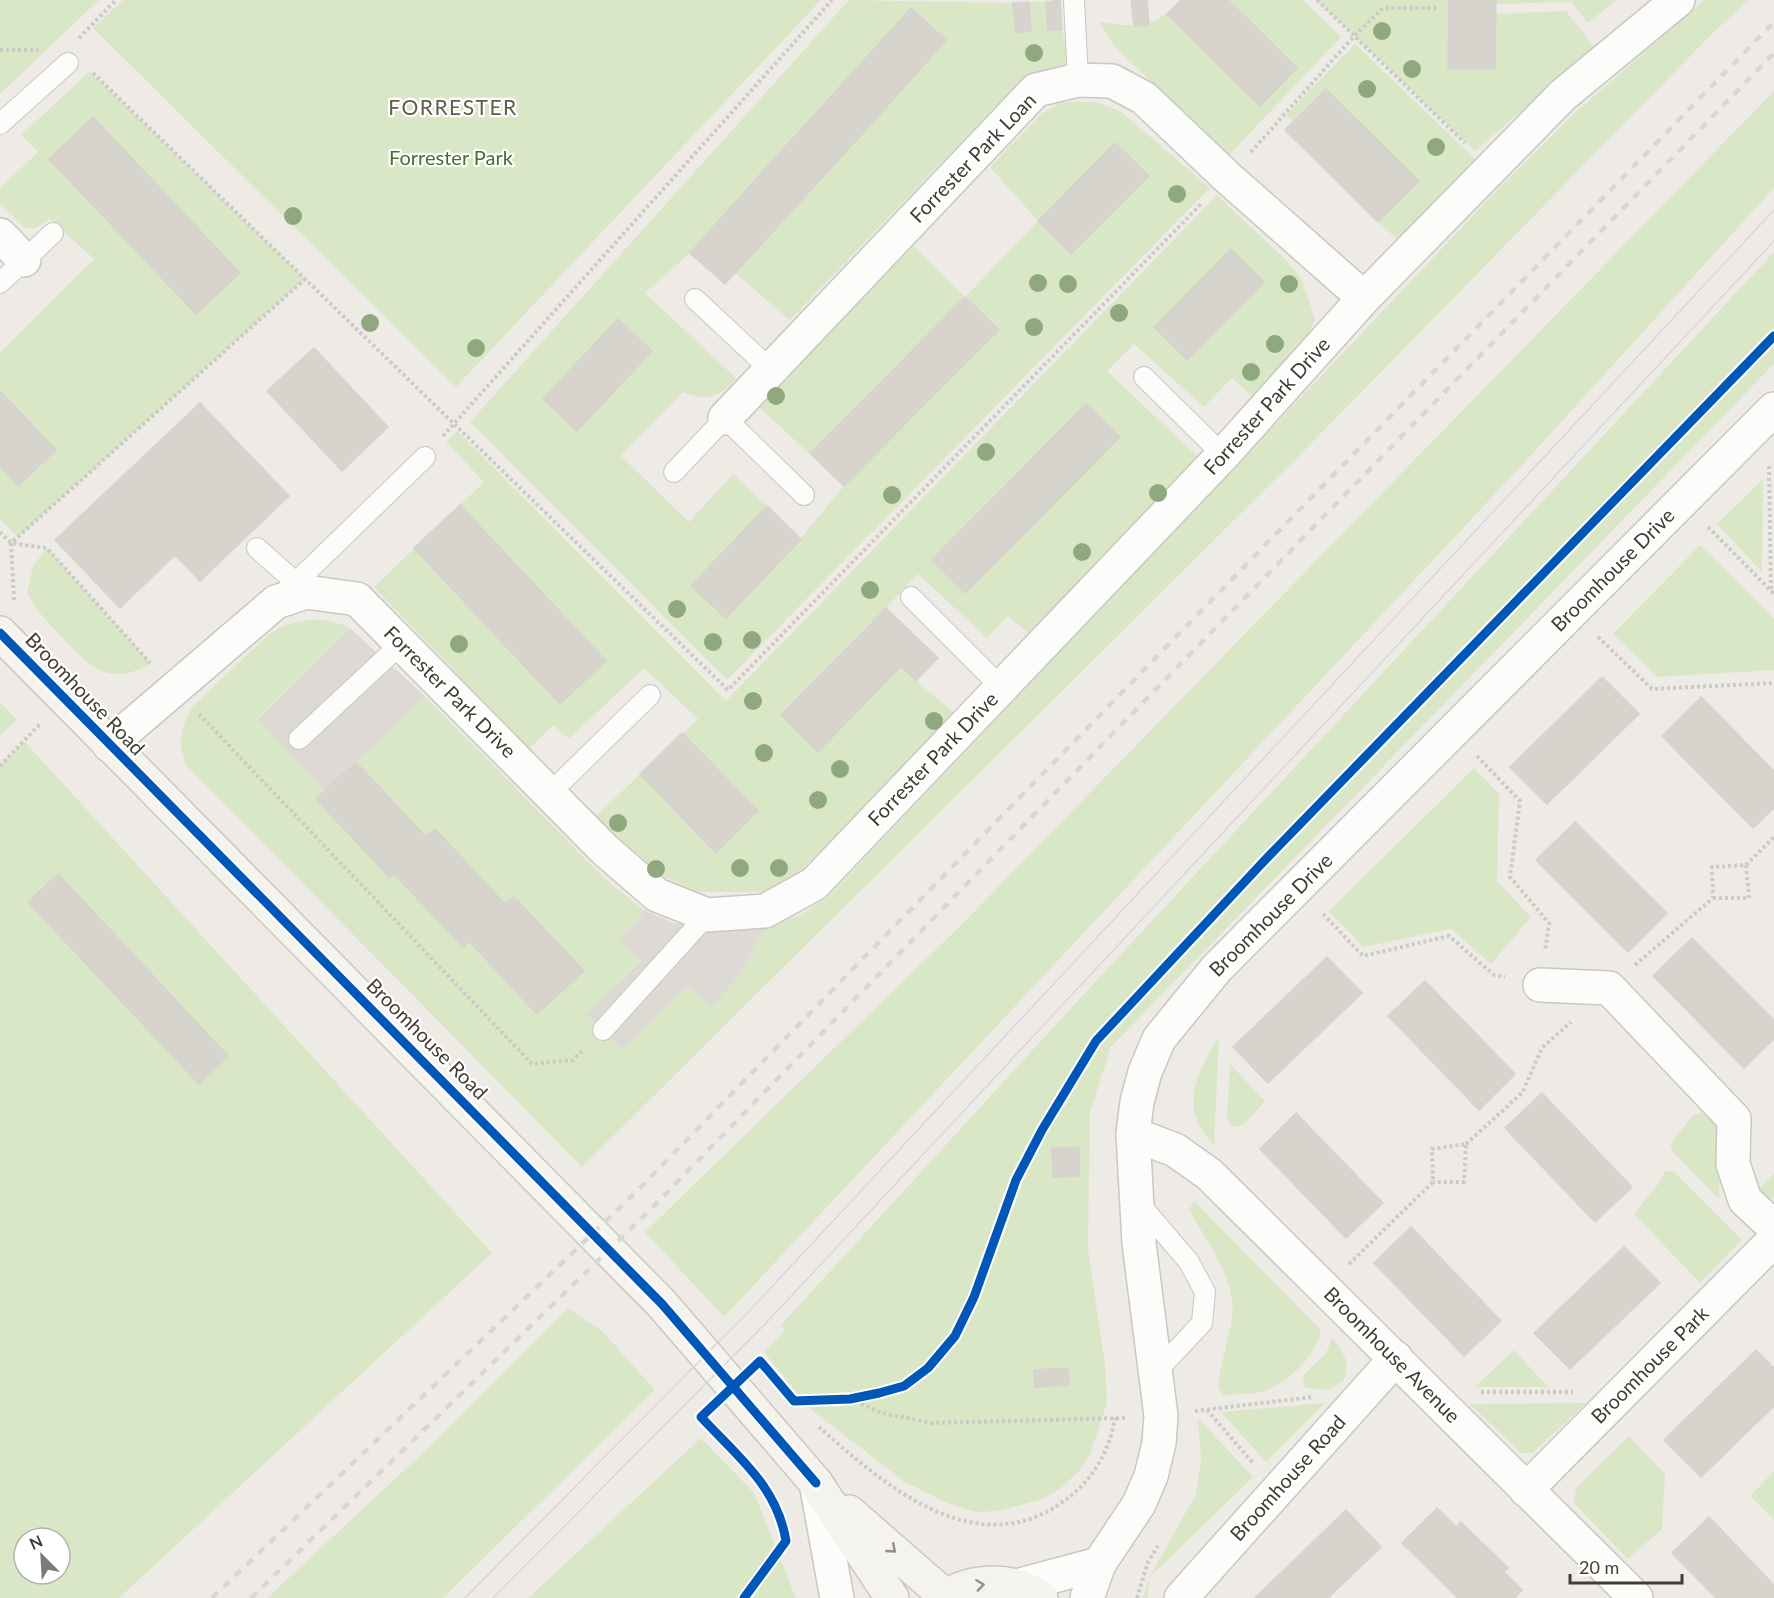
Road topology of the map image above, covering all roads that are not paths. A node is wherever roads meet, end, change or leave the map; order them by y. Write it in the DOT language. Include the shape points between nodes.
graph roads {
  1 [pos="1074,0"];
  2 [pos="1678,0"];
  3 [pos="68,63"];
  4 [pos="1078,80"];
  5 [pos="0,124"];
  6 [pos="53,233"];
  7 [pos="0,235"];
  8 [pos="24,260"];
  9 [pos="0,283"];
  10 [pos="1364,298"];
  11 [pos="695,299"];
  12 [pos="771,370"];
  13 [pos="1144,377"];
  14 [pos="1771,412"];
  15 [pos="725,418"];
  16 [pos="1223,455"];
  17 [pos="425,457"];
  18 [pos="674,472"];
  19 [pos="804,495"];
  20 [pos="257,548"];
  21 [pos="293,592"];
  22 [pos="911,597"];
  23 [pos="9,642"];
  24 [pos="402,643"];
  25 [pos="1001,687"];
  26 [pos="650,695"];
  27 [pos="299,739"];
  28 [pos="109,745"];
  29 [pos="549,793"];
  30 [pos="707,915"];
  31 [pos="1540,985"];
  32 [pos="603,1030"];
  33 [pos="1133,1134"];
  34 [pos="1137,1201"];
  35 [pos="1774,1227"];
  36 [pos="1774,1240"];
  37 [pos="1396,1359"];
  38 [pos="1156,1372"];
  39 [pos="816,1483"];
  40 [pos="1526,1490"];
  41 [pos="1099,1564"];
  42 [pos="1029,1592"];
  43 [pos="944,1597"];
  44 [pos="837,1598"];
  45 [pos="892,1598"];
  46 [pos="1088,1598"];
  47 [pos="1181,1598"];
  48 [pos="1636,1598"];
  1 -- 4 [label="lane"];
  2 -- 10 [label="street, Forrester Park Drive" via="1563,95"];
  3 -- 5 [label="lane"];
  4 -- 10 [label="street, Forrester Park Loan" via="1112,81 1144,98"];
  4 -- 12 [label="street, Forrester Park Loan" via="1036,90"];
  6 -- 8 [label="lane"];
  7 -- 8 [label="street"];
  8 -- 9 [label="lane"];
  10 -- 16 [label="street, Forrester Park Drive"];
  11 -- 12 [label="lane"];
  12 -- 15 [label="street, Forrester Park Loan"];
  13 -- 16 [label="lane"];
  14 -- 33 [label="street, Broomhouse Drive" via="1217,968 1160,1039 1145,1072"];
  15 -- 18 [label="lane"];
  15 -- 19 [label="lane"];
  16 -- 25 [label="street, Forrester Park Drive"];
  17 -- 21 [label="lane"];
  20 -- 21 [label="lane"];
  21 -- 24 [label="street, Forrester Park Drive" via="357,599"];
  21 -- 28 [label="street"];
  22 -- 25 [label="lane"];
  23 -- 28 [label="main road, Broomhouse Road"];
  24 -- 27 [label="lane"];
  24 -- 29 [label="street, Forrester Park Drive"];
  25 -- 30 [label="street, Forrester Park Drive" via="814,884 765,911"];
  26 -- 29 [label="lane"];
  28 -- 39 [label="main road, Broomhouse Road" via="662,1304"];
  29 -- 30 [label="street, Forrester Park Drive" via="657,896"];
  30 -- 32 [label="lane"];
  31 -- 35 [label="street" via="1609,988 1638,1017 1734,1119 1733,1164 1745,1200"];
  33 -- 34 [label="street, Broomhouse Drive"];
  33 -- 37 [label="street, Broomhouse Avenue" via="1176,1150 1209,1174"];
  34 -- 38 [label="street, Broomhouse Drive"];
  34 -- 38 [label="lane" via="1190,1262 1205,1292 1202,1323"];
  36 -- 40 [label="street, Broomhouse Park"];
  37 -- 40 [label="street, Broomhouse Avenue"];
  37 -- 47 [label="street, Broomhouse Road"];
  38 -- 41 [label="street, Broomhouse Drive" via="1161,1416 1151,1476 1140,1504"];
  39 -- 43 [label="main road, one-way"];
  39 -- 44 [label="street"];
  39 -- 45 [label="main road"];
  40 -- 48 [label="street, Broomhouse Avenue"];
  41 -- 42 [label="street"];
  41 -- 46 [label="street, Broomhouse Drive"];
  43 -- 42 [label="main road, one-way" via="975,1585 996,1583"];
}
